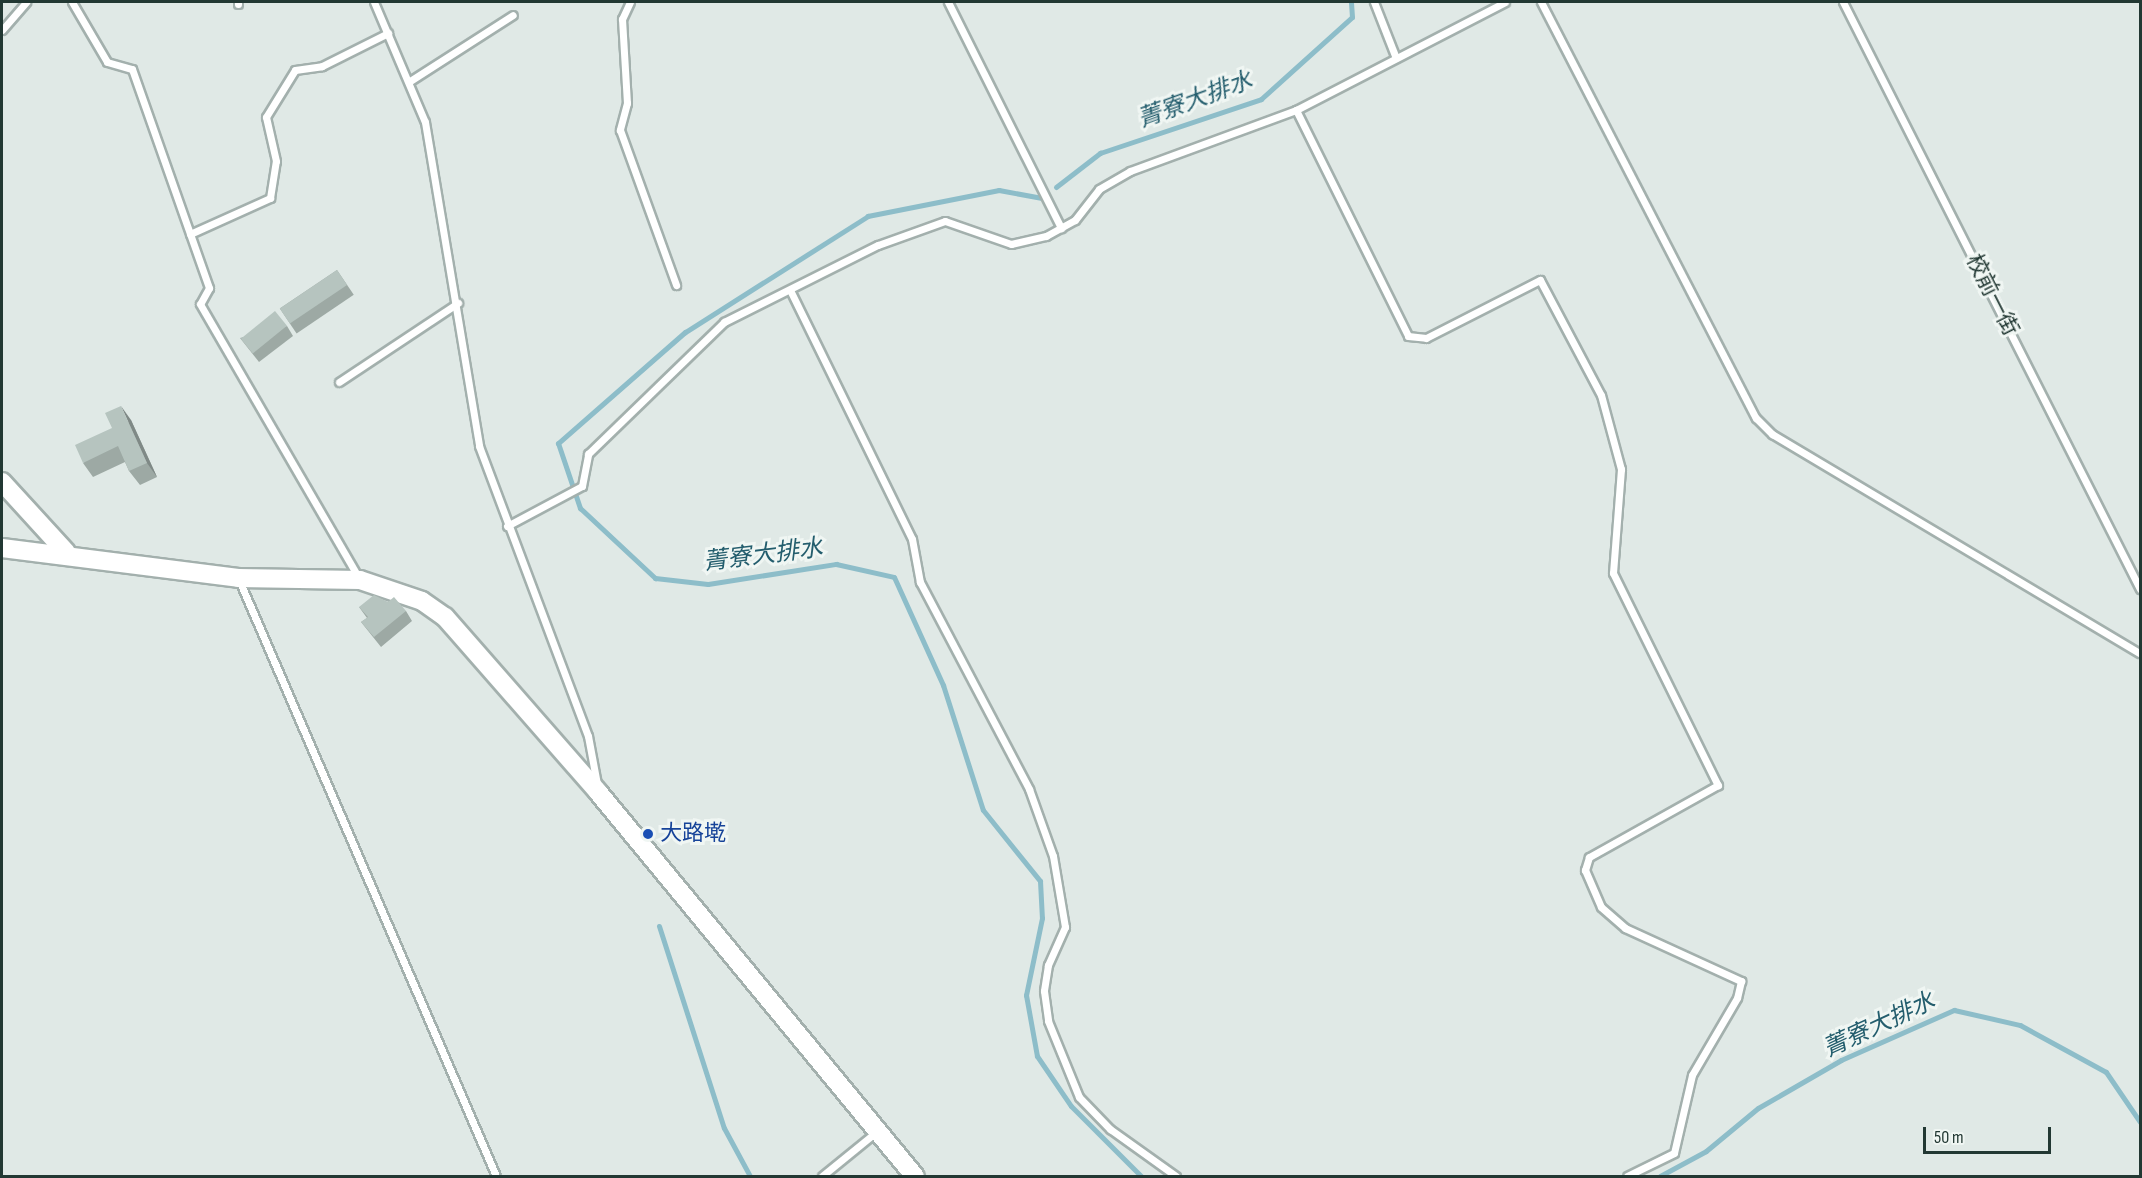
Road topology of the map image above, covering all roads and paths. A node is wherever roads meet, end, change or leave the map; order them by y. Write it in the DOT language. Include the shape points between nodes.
graph roads {
  1 [pos="26,2"];
  2 [pos="72,2"];
  3 [pos="374,2"];
  4 [pos="630,2"];
  5 [pos="948,2"];
  6 [pos="1374,2"];
  7 [pos="1505,2"];
  8 [pos="1541,2"];
  9 [pos="1843,2"];
  10 [pos="513,15"];
  11 [pos="2,30"];
  12 [pos="388,33"];
  13 [pos="1396,58"];
  14 [pos="410,81"];
  15 [pos="1296,110"];
  16 [pos="1061,228"];
  17 [pos="190,234"];
  18 [pos="676,285"];
  19 [pos="791,292"];
  20 [pos="458,303"];
  21 [pos="339,382"];
  22 [pos="2,482"];
  23 [pos="507,526"];
  24 [pos="2,548"];
  25 [pos="66,552"];
  26 [pos="238,578"];
  27 [pos="360,580"];
  28 [pos="2140,589"];
  29 [pos="2140,653"];
  30 [pos="598,792"];
  31 [pos="875,1133"];
  32 [pos="496,1176"];
  33 [pos="822,1176"];
  34 [pos="915,1176"];
  35 [pos="1176,1176"];
  36 [pos="1627,1176"];
  1 -- 11 [label="lane"];
  2 -- 17 [label="lane" via="107,62 132,69"];
  3 -- 12 [label="lane"];
  4 -- 18 [label="lane" via="622,19 627,103 620,130"];
  5 -- 16 [label="lane"];
  6 -- 13 [label="lane"];
  7 -- 13 [label="lane"];
  8 -- 29 [label="lane" via="1756,418 1772,434"];
  9 -- 28 [label="lane, 校前一街"];
  10 -- 14 [label="lane"];
  12 -- 14 [label="lane"];
  12 -- 17 [label="lane" via="322,66 295,70 266,117 276,161 270,198"];
  13 -- 15 [label="lane"];
  14 -- 20 [label="lane" via="425,123"];
  15 -- 16 [label="lane" via="1130,171 1099,189 1076,220"];
  15 -- 36 [label="lane" via="1408,336 1426,338 1540,280 1601,395 1621,469 1613,573 1718,785 1589,857 1585,870 1601,907 1625,928 1741,981 1737,998 1692,1076 1674,1153"];
  16 -- 19 [label="lane" via="1011,244 945,221 878,245"];
  17 -- 27 [label="lane" via="209,288 200,304"];
  19 -- 23 [label="lane" via="724,322 588,453 582,486 552,506"];
  19 -- 35 [label="lane" via="912,540 920,582 1029,789 1053,856 1065,927 1048,965 1044,991 1048,1021 1078,1096 1110,1129"];
  20 -- 21 [label="lane"];
  20 -- 23 [label="lane" via="479,446"];
  22 -- 25 [label="street"];
  23 -- 30 [label="lane" via="588,736"];
  24 -- 25 [label="street"];
  25 -- 26 [label="street"];
  26 -- 27 [label="street"];
  26 -- 32 [label="lane"];
  27 -- 30 [label="street" via="422,602 445,618"];
  30 -- 31 [label="street"];
  31 -- 33 [label="lane"];
  31 -- 34 [label="street"];
}
